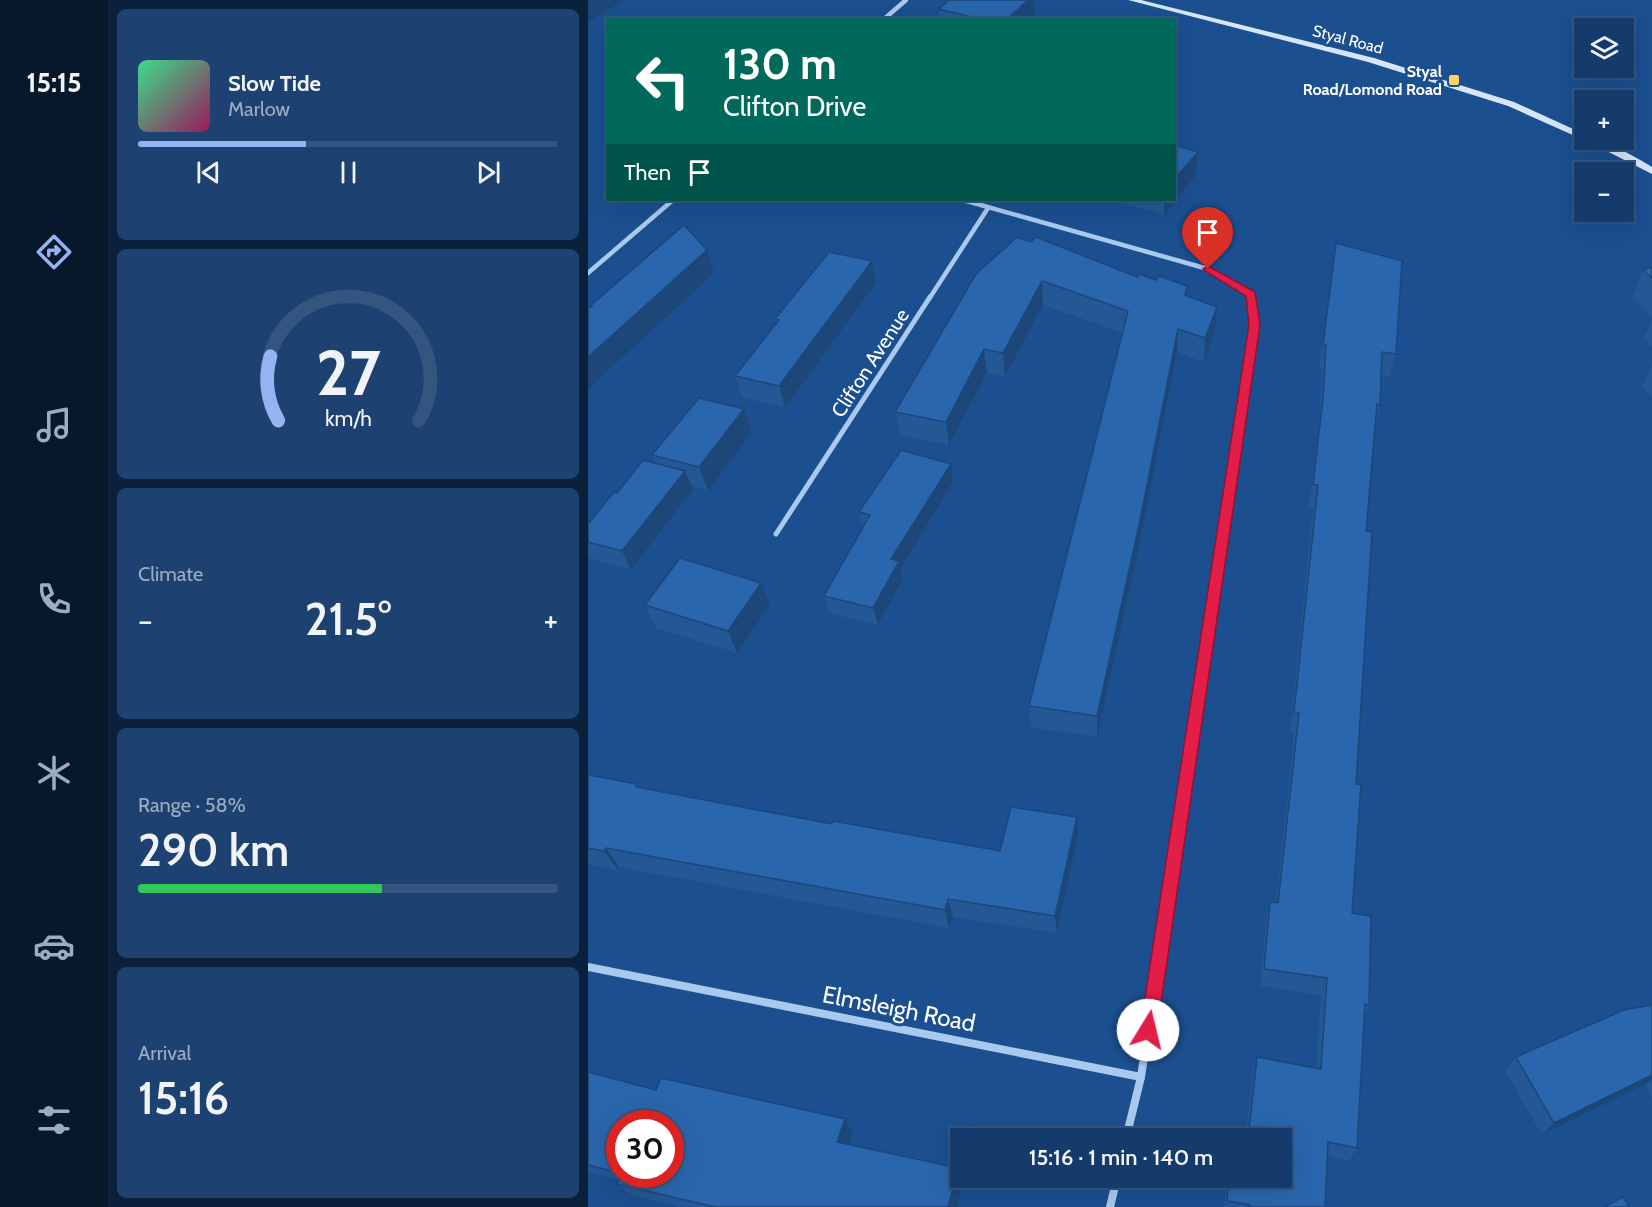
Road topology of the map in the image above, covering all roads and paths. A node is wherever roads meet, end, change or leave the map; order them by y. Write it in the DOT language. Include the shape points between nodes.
graph roads {
  1 [pos="906,0"];
  2 [pos="1132,0"];
  3 [pos="885,18"];
  4 [pos="1574,132"];
  5 [pos="1612,150"];
  6 [pos="1652,171"];
  7 [pos="672,201"];
  8 [pos="967,201"];
  9 [pos="988,207"];
  10 [pos="588,273"];
  11 [pos="776,534"];
  12 [pos="588,967"];
  13 [pos="1141,1077"];
  14 [pos="1128,1128"];
  15 [pos="1115,1188"];
  16 [pos="1110,1207"];
  1 -- 3 [label="street"];
  2 -- 4 [label="main road, Styal Road" via="1371,60 1511,104"];
  5 -- 6 [label="main road"];
  7 -- 10 [label="street"];
  8 -- 9 [label="street"];
  9 -- 11 [label="street, Clifton Avenue"];
  9 -- 13 [label="street" via="1208,269 1251,294 1255,325"];
  12 -- 13 [label="street, Elmsleigh Road"];
  13 -- 14 [label="street"];
  15 -- 16 [label="street"];
}
